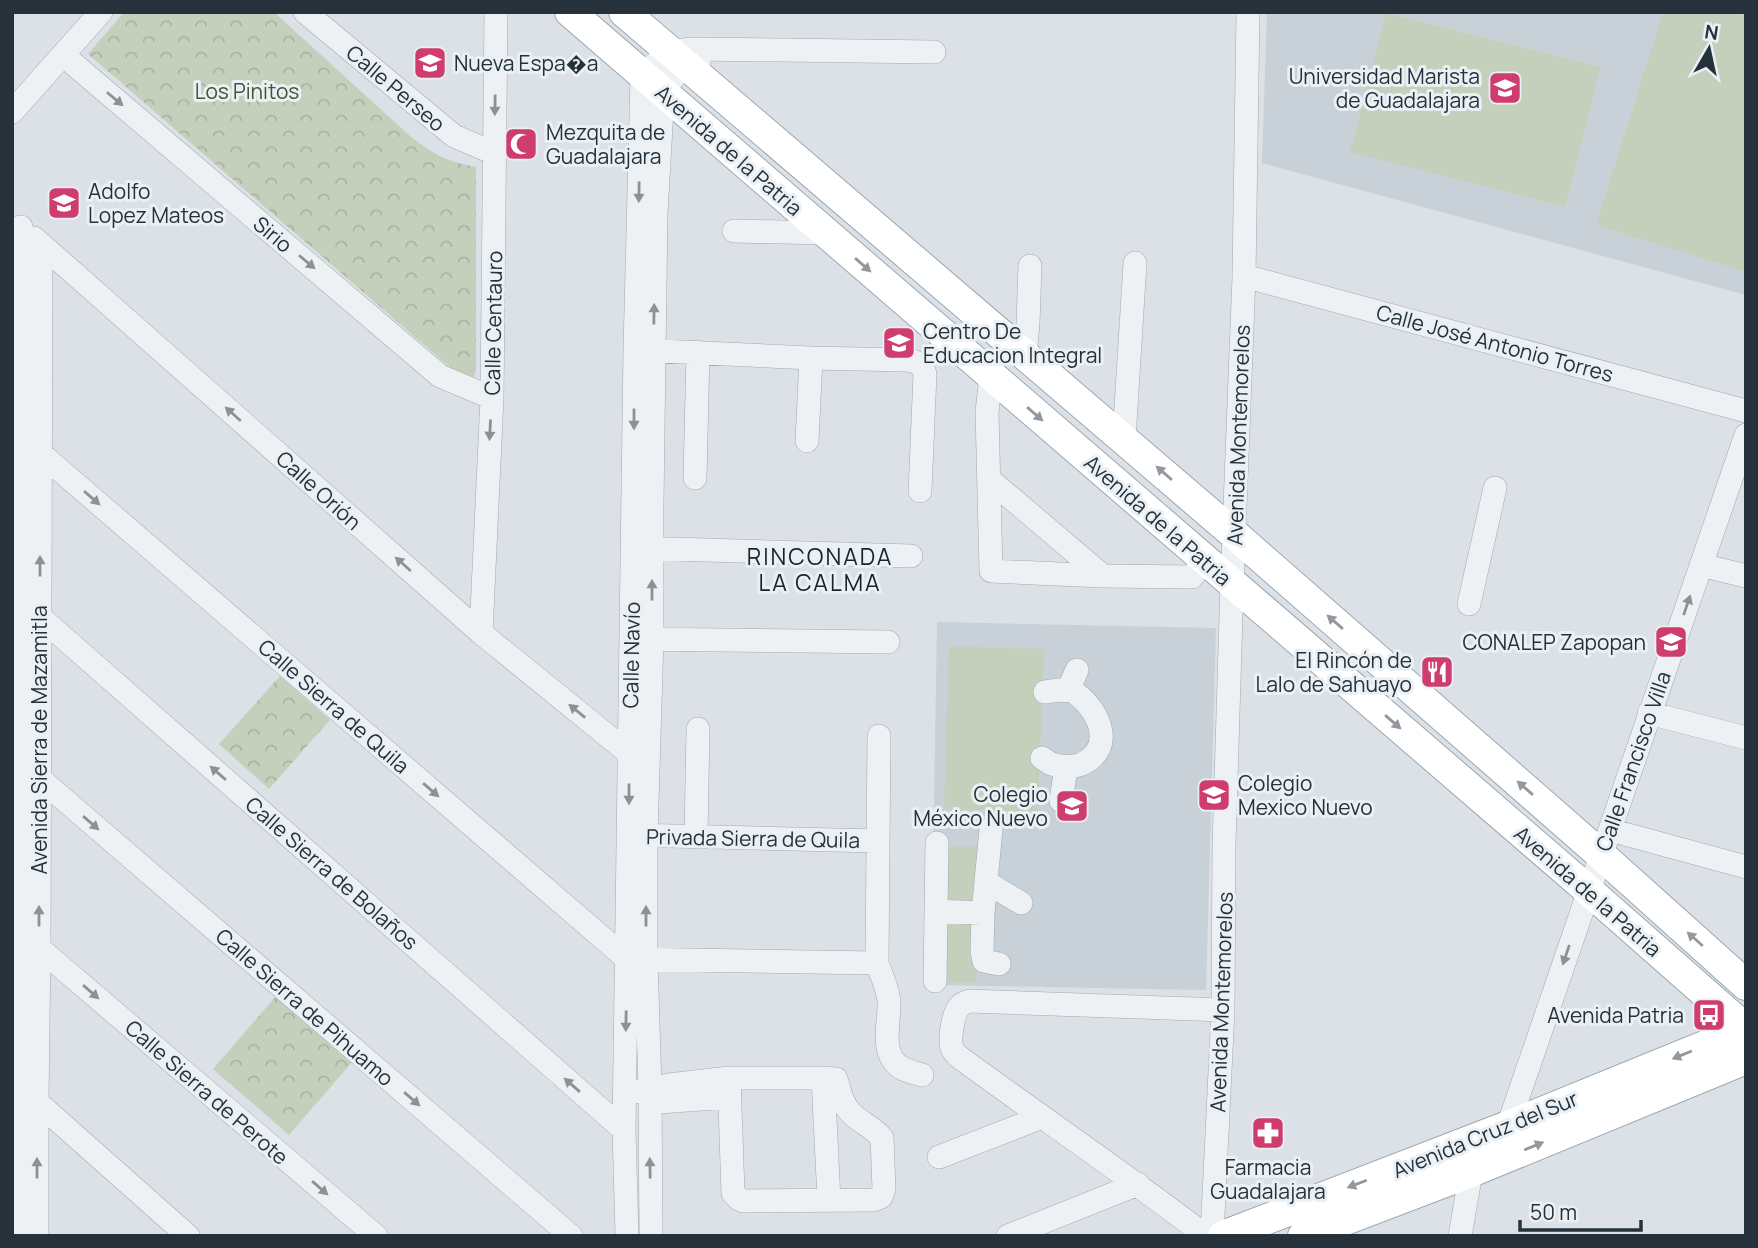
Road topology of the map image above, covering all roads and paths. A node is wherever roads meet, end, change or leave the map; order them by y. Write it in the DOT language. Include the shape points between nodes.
graph roads {
  1 [pos="101,12"];
  2 [pos="305,12"];
  3 [pos="496,12"];
  4 [pos="570,12"];
  5 [pos="624,12"];
  6 [pos="1248,12"];
  7 [pos="934,52"];
  8 [pos="63,55"];
  9 [pos="678,58"];
  10 [pos="652,83"];
  11 [pos="12,112"];
  12 [pos="494,153"];
  13 [pos="17,223"];
  14 [pos="734,231"];
  15 [pos="826,233"];
  16 [pos="41,244"];
  17 [pos="1135,263"];
  18 [pos="1030,266"];
  19 [pos="1244,276"];
  20 [pos="644,350"];
  21 [pos="698,352"];
  22 [pos="1025,355"];
  23 [pos="811,358"];
  24 [pos="991,376"];
  25 [pos="492,398"];
  26 [pos="16,403"];
  27 [pos="1746,411"];
  28 [pos="1746,435"];
  29 [pos="1124,439"];
  30 [pos="807,441"];
  31 [pos="40,453"];
  32 [pos="695,478"];
  33 [pos="990,480"];
  34 [pos="1495,488"];
  35 [pos="920,491"];
  36 [pos="30,513"];
  37 [pos="1234,534"];
  38 [pos="642,548"];
  39 [pos="911,556"];
  40 [pos="1205,560"];
  41 [pos="16,565"];
  42 [pos="1701,565"];
  43 [pos="1103,576"];
  44 [pos="1746,576"];
  45 [pos="1232,583"];
  46 [pos="1469,604"];
  47 [pos="40,617"];
  48 [pos="481,633"];
  49 [pos="641,639"];
  50 [pos="888,642"];
  51 [pos="1045,692"];
  52 [pos="1649,713"];
  53 [pos="698,729"];
  54 [pos="15,734"];
  55 [pos="879,736"];
  56 [pos="1746,738"];
  57 [pos="630,754"];
  58 [pos="1042,758"];
  59 [pos="1066,767"];
  60 [pos="39,778"];
  61 [pos="1060,801"];
  62 [pos="991,829"];
  63 [pos="638,835"];
  64 [pos="696,837"];
  65 [pos="877,841"];
  66 [pos="937,843"];
  67 [pos="1606,843"];
  68 [pos="28,866"];
  69 [pos="1746,867"];
  70 [pos="986,882"];
  71 [pos="1588,890"];
  72 [pos="15,903"];
  73 [pos="1021,903"];
  74 [pos="936,911"];
  75 [pos="984,913"];
  76 [pos="39,948"];
  77 [pos="637,959"];
  78 [pos="877,963"];
  79 [pos="999,964"];
  80 [pos="935,981"];
  81 [pos="1746,985"];
  82 [pos="1223,1010"];
  83 [pos="1746,1029"];
  84 [pos="1746,1059"];
  85 [pos="922,1075"];
  86 [pos="15,1076"];
  87 [pos="823,1078"];
  88 [pos="729,1088"];
  89 [pos="649,1096"];
  90 [pos="625,1100"];
  91 [pos="37,1102"];
  92 [pos="1042,1117"];
  93 [pos="1508,1126"];
  94 [pos="624,1130"];
  95 [pos="939,1157"];
  96 [pos="1471,1172"];
  97 [pos="1138,1184"];
  98 [pos="829,1200"];
  99 [pos="16,1236"];
  100 [pos="37,1236"];
  101 [pos="188,1236"];
  102 [pos="376,1236"];
  103 [pos="571,1236"];
  104 [pos="627,1236"];
  105 [pos="651,1236"];
  106 [pos="1008,1236"];
  107 [pos="1206,1236"];
  108 [pos="1212,1236"];
  109 [pos="1223,1236"];
  110 [pos="1303,1236"];
  111 [pos="1460,1236"];
  1 -- 8 [label="street"];
  2 -- 12 [label="street, Calle Perseo" via="454,136"];
  3 -- 12 [label="street, Calle Centauro, one-way"];
  4 -- 10 [label="main road, Avenida de la Patria"];
  5 -- 9 [label="main road, Avenida de la Patria"];
  6 -- 19 [label="street, Avenida Montemorelos"];
  7 -- 9 [label="street" via="715,48"];
  8 -- 11 [label="street"];
  8 -- 25 [label="street, Sirio, one-way" via="440,376"];
  9 -- 10 [label="street" via="673,77"];
  9 -- 22 [label="main road, Avenida de la Patria"];
  10 -- 15 [label="main road, Avenida de la Patria"];
  10 -- 20 [label="street, Calle Navío" via="656,213"];
  12 -- 25 [label="street, Calle Centauro"];
  13 -- 16 [label="street, Calle Orión"];
  13 -- 26 [label="street, Avenida Sierra de Mazamitla"];
  14 -- 15 [label="street"];
  15 -- 24 [label="main road, Avenida de la Patria, one-way"];
  16 -- 31 [label="street, Avenida Sierra de Mazamitla"];
  48 -- 16 [label="street, Calle Orión, one-way"];
  17 -- 29 [label="street"];
  18 -- 22 [label="street"];
  19 -- 27 [label="street, Calle José Antonio Torres"];
  19 -- 37 [label="street, Avenida Montemorelos"];
  20 -- 21 [label="street"];
  20 -- 38 [label="street, Calle Navío"];
  21 -- 23 [label="street"];
  21 -- 32 [label="street"];
  22 -- 29 [label="main road, Avenida de la Patria"];
  23 -- 30 [label="street"];
  23 -- 35 [label="street" via="919,362 925,374"];
  24 -- 33 [label="street" via="987,412"];
  24 -- 40 [label="main road, Avenida de la Patria, one-way"];
  25 -- 48 [label="street, Calle Centauro, one-way"];
  26 -- 36 [label="street, Avenida Sierra de Mazamitla"];
  28 -- 42 [label="street, Calle Francisco Villa"];
  37 -- 29 [label="main road, Avenida de la Patria, one-way"];
  31 -- 36 [label="street, Avenida Sierra de Mazamitla"];
  31 -- 77 [label="street, Calle Sierra de Quila, one-way"];
  33 -- 43 [label="street"];
  33 -- 43 [label="street" via="991,571"];
  34 -- 46 [label="street"];
  36 -- 41 [label="street, Avenida Sierra de Mazamitla"];
  47 -- 36 [label="street, Avenida Sierra de Mazamitla, one-way"];
  37 -- 45 [label="street, Avenida Montemorelos"];
  67 -- 37 [label="main road, Avenida de la Patria, one-way"];
  38 -- 39 [label="street"];
  38 -- 49 [label="street, Calle Navío"];
  40 -- 43 [label="street" via="1192,577"];
  40 -- 45 [label="main road, Avenida de la Patria"];
  41 -- 54 [label="street, Avenida Sierra de Mazamitla"];
  42 -- 44 [label="street"];
  52 -- 42 [label="street, Calle Francisco Villa, one-way"];
  45 -- 71 [label="main road, Avenida de la Patria, one-way"];
  45 -- 82 [label="street, Avenida Montemorelos"];
  47 -- 60 [label="street, Avenida Sierra de Mazamitla"];
  94 -- 47 [label="street, Calle Sierra de Bolaños, one-way"];
  57 -- 48 [label="street, Calle Orión, one-way"];
  49 -- 50 [label="street"];
  49 -- 57 [label="street, Calle Navío"];
  49 -- 63 [label="street, Calle Navío"];
  51 -- 59 [label="street" via="1075,681 1099,720 1100,747 1093,757"];
  52 -- 56 [label="street"];
  52 -- 67 [label="street, Calle Francisco Villa"];
  53 -- 64 [label="street"];
  54 -- 68 [label="street, Avenida Sierra de Mazamitla"];
  55 -- 65 [label="street, Privada Sierra de Quila"];
  57 -- 63 [label="street, Calle Navío, one-way"];
  58 -- 59 [label="street"];
  59 -- 61 [label="street"];
  60 -- 68 [label="street, Avenida Sierra de Mazamitla"];
  60 -- 103 [label="street, Calle Sierra de Pihuamo, one-way"];
  62 -- 70 [label="street"];
  63 -- 64 [label="street, Privada Sierra de Quila"];
  63 -- 77 [label="street, Calle Navío"];
  64 -- 65 [label="street, Privada Sierra de Quila"];
  65 -- 78 [label="street, Privada Sierra de Quila"];
  66 -- 74 [label="street"];
  67 -- 69 [label="street"];
  67 -- 71 [label="street, Calle Francisco Villa"];
  81 -- 67 [label="main road, Avenida de la Patria, one-way"];
  68 -- 72 [label="street, Avenida Sierra de Mazamitla"];
  76 -- 68 [label="street, Avenida Sierra de Mazamitla, one-way"];
  70 -- 73 [label="street"];
  70 -- 75 [label="street"];
  71 -- 83 [label="main road, Avenida de la Patria"];
  71 -- 93 [label="street, Calle Francisco Villa, one-way"];
  72 -- 86 [label="street, Avenida Sierra de Mazamitla"];
  74 -- 75 [label="street"];
  74 -- 80 [label="street"];
  75 -- 79 [label="street" via="984,961"];
  76 -- 91 [label="street, Avenida Sierra de Mazamitla"];
  76 -- 102 [label="street, Calle Sierra de Perote, one-way"];
  77 -- 78 [label="street"];
  77 -- 89 [label="street, Calle Navío"];
  77 -- 90 [label="street, Calle Navío, one-way"];
  78 -- 85 [label="street, Privada Sierra de Quila" via="889,1001 892,1060 900,1068"];
  82 -- 92 [label="street" via="979,1000 961,1004 954,1017 952,1049"];
  82 -- 108 [label="street, Avenida Montemorelos"];
  83 -- 93 [label="main road, Avenida Cruz del Sur, one-way"];
  96 -- 84 [label="main road, Avenida Cruz del Sur, one-way"];
  86 -- 99 [label="street, Avenida Sierra de Mazamitla"];
  87 -- 88 [label="street"];
  87 -- 98 [label="street"];
  87 -- 98 [label="street" via="836,1079 848,1110 883,1142 881,1196"];
  88 -- 89 [label="street"];
  88 -- 98 [label="street" via="736,1197 743,1201"];
  89 -- 90 [label="street"];
  105 -- 89 [label="street, Calle Navío, one-way"];
  90 -- 94 [label="street, Calle Navío"];
  100 -- 91 [label="street, Avenida Sierra de Mazamitla, one-way"];
  91 -- 101 [label="street"];
  92 -- 95 [label="street"];
  92 -- 97 [label="street"];
  93 -- 109 [label="main road, Avenida Cruz del Sur, one-way"];
  94 -- 104 [label="street, Calle Navío"];
  96 -- 110 [label="main road, Avenida Cruz del Sur"];
  96 -- 111 [label="street"];
  97 -- 106 [label="street"];
  97 -- 107 [label="street"];
}
